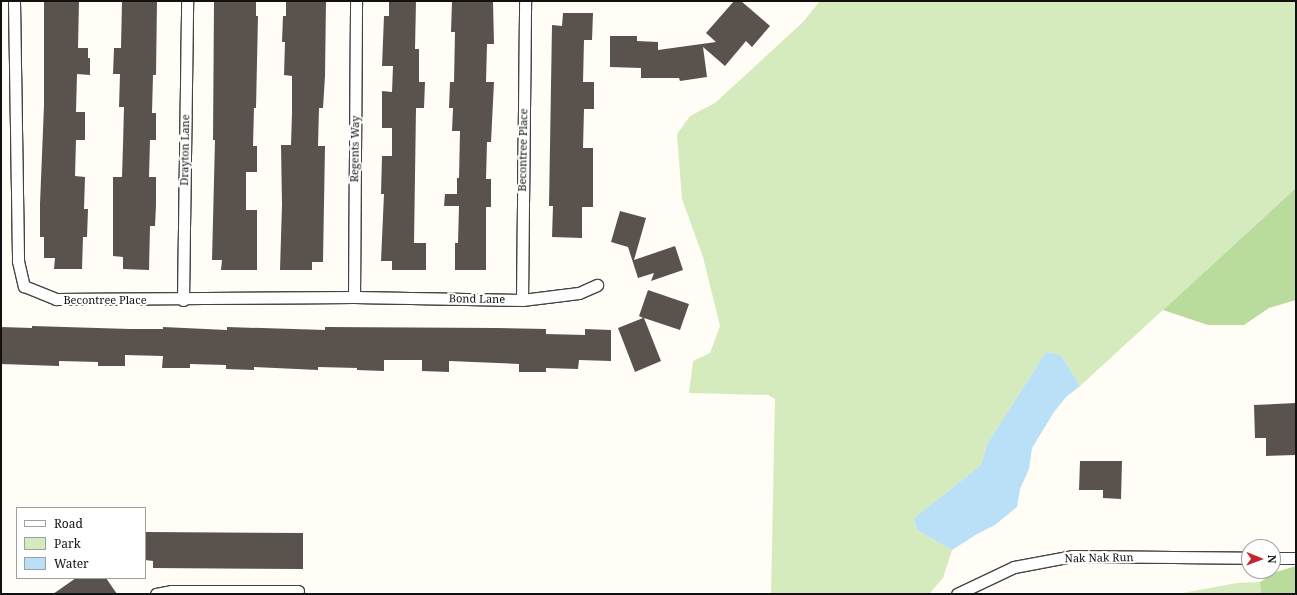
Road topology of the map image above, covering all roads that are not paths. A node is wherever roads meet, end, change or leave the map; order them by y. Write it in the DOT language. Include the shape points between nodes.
graph roads {
  1 [pos="14,1"];
  2 [pos="187,1"];
  3 [pos="356,1"];
  4 [pos="525,1"];
  5 [pos="597,285"];
  6 [pos="354,297"];
  7 [pos="183,300"];
  8 [pos="522,300"];
  9 [pos="1241,558"];
  10 [pos="1281,558"];
  11 [pos="1296,558"];
  12 [pos="298,591"];
  13 [pos="228,592"];
  14 [pos="156,594"];
  15 [pos="957,594"];
  1 -- 7 [label="street, Becontree Place" via="18,261 24,286 56,299"];
  2 -- 7 [label="street, Drayton Lane"];
  3 -- 6 [label="street, Regents Way"];
  4 -- 8 [label="street, Becontree Place"];
  5 -- 8 [label="street, Bond Lane" via="579,293"];
  6 -- 7 [label="street, Becontree Place"];
  6 -- 8 [label="street, Bond Lane"];
  9 -- 15 [label="street, Nak Nak Run" via="1072,556 1014,567"];
  10 -- 11 [label="street"];
  12 -- 13 [label="street"];
  13 -- 14 [label="street" via="171,591"];
}
